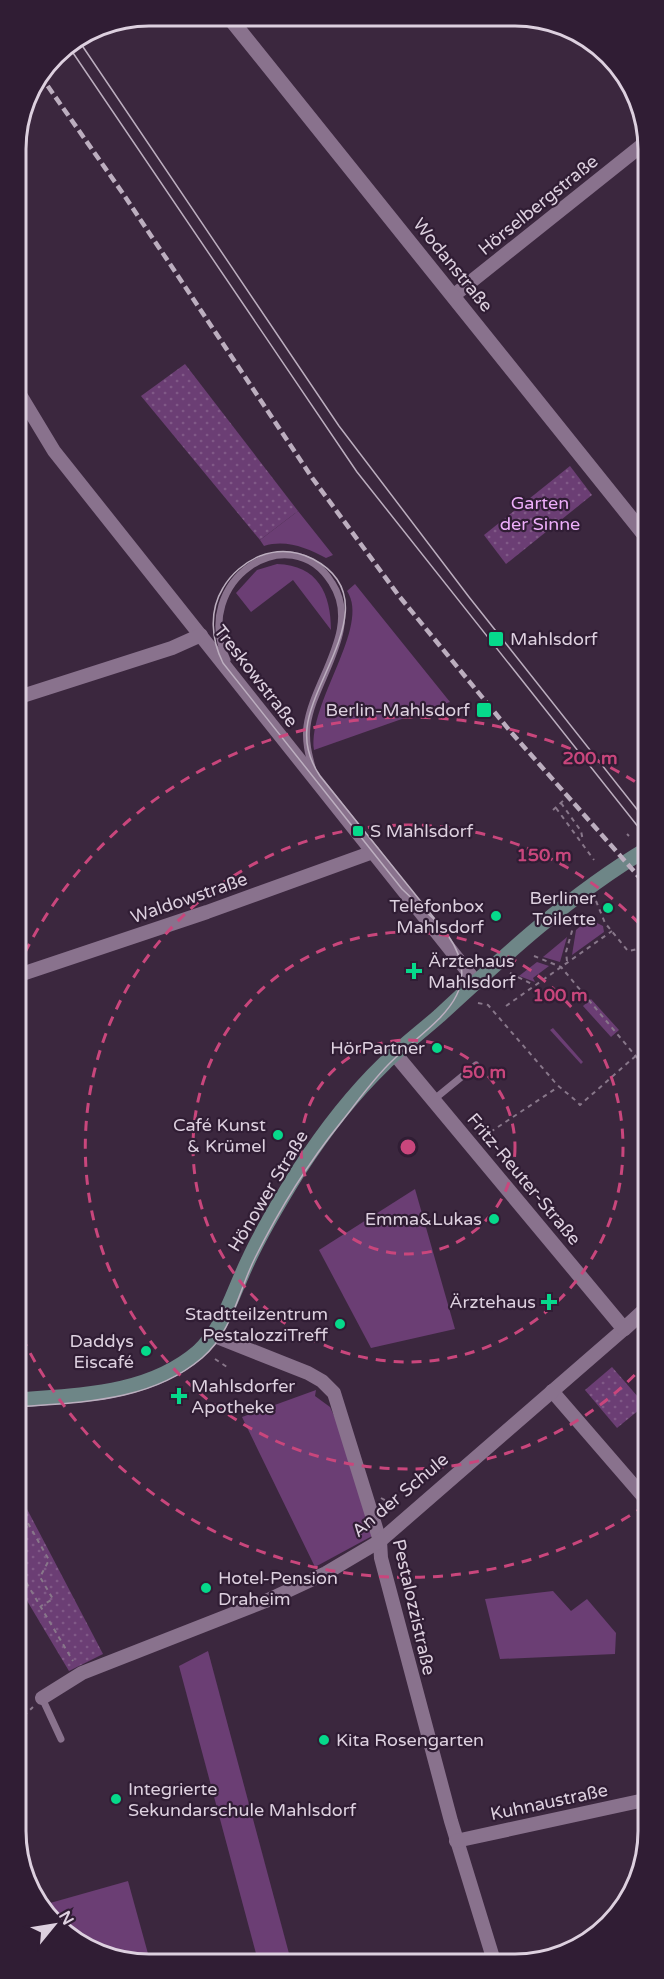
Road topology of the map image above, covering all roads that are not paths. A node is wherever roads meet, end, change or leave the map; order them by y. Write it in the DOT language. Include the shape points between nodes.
graph roads {
  1 [pos="236,26"];
  2 [pos="638,148"];
  3 [pos="453,296"];
  4 [pos="26,405"];
  5 [pos="638,527"];
  6 [pos="201,635"];
  7 [pos="247,694"];
  8 [pos="26,695"];
  9 [pos="314,780"];
  10 [pos="373,852"];
  11 [pos="638,855"];
  12 [pos="26,973"];
  13 [pos="476,982"];
  14 [pos="395,1054"];
  15 [pos="476,1065"];
  16 [pos="432,1101"];
  17 [pos="638,1316"];
  18 [pos="624,1329"];
  19 [pos="212,1335"];
  20 [pos="552,1390"];
  21 [pos="26,1399"];
  22 [pos="638,1490"];
  23 [pos="380,1541"];
  24 [pos="42,1698"];
  25 [pos="61,1739"];
  26 [pos="638,1801"];
  27 [pos="456,1841"];
  28 [pos="492,1954"];
  1 -- 3 [label="street, Wodanstraße"];
  2 -- 3 [label="street, Hörselbergstraße"];
  3 -- 5 [label="street, Wodanstraße"];
  4 -- 6 [label="street, Treskowstraße" via="54,451"];
  6 -- 7 [label="street, Treskowstraße"];
  6 -- 8 [label="street"];
  7 -- 9 [label="street, Treskowstraße"];
  7 -- 9 [label="lane" via="220,643 219,613 226,591 239,574 262,560 283,556 309,562 332,583 341,608 338,635 307,726"];
  9 -- 10 [label="street, Treskowstraße"];
  10 -- 12 [label="street, Waldowstraße"];
  10 -- 13 [label="street, Treskowstraße"];
  11 -- 13 [label="main road, Hönower Straße" via="570,902"];
  13 -- 14 [label="main road, Hönower Straße"];
  14 -- 16 [label="street, Fritz-Reuter-Straße"];
  14 -- 19 [label="main road, Hönower Straße" via="343,1111 299,1171 248,1260"];
  15 -- 16 [label="lane"];
  16 -- 18 [label="street, Fritz-Reuter-Straße"];
  17 -- 18 [label="street, An der Schule"];
  18 -- 20 [label="street, An der Schule"];
  19 -- 21 [label="main road, Hönower Straße" via="184,1362 132,1386"];
  19 -- 23 [label="street, Pestalozzistraße" via="308,1373 334,1393"];
  20 -- 22 [label="street"];
  20 -- 23 [label="street, An der Schule"];
  23 -- 24 [label="street, An der Schule" via="326,1573 268,1600 81,1673"];
  23 -- 27 [label="street, Pestalozzistraße" via="383,1568"];
  24 -- 25 [label="lane"];
  26 -- 27 [label="street, Kuhnaustraße"];
  27 -- 28 [label="street, Pestalozzistraße"];
}
